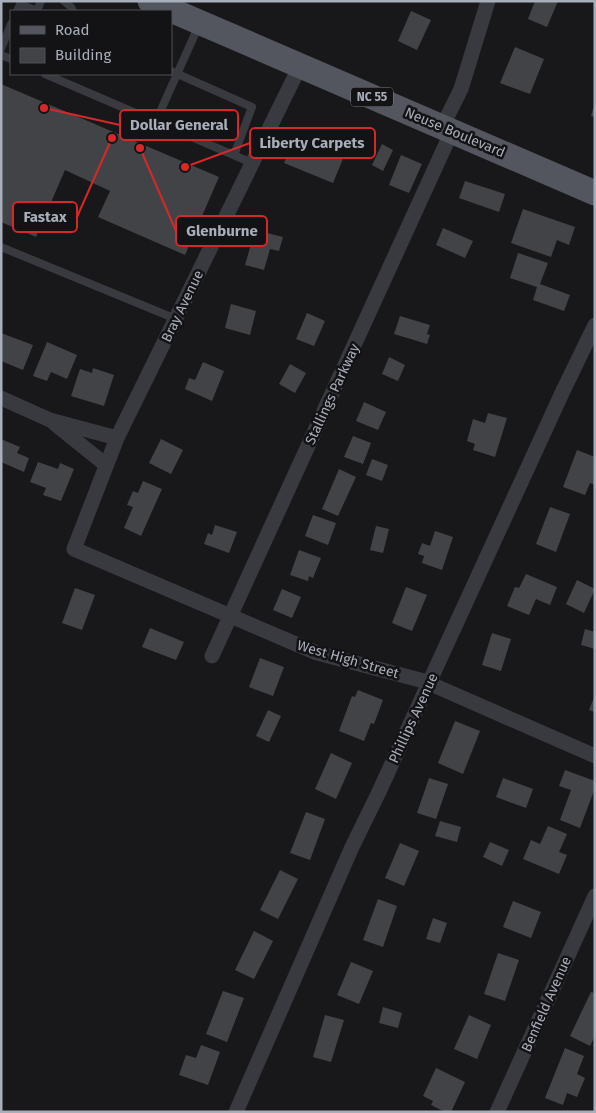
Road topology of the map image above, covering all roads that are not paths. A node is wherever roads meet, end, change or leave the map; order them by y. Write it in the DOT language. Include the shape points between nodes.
graph roads {
  1 [pos="64,1"];
  2 [pos="488,1"];
  3 [pos="159,3"];
  4 [pos="18,4"];
  5 [pos="34,10"];
  6 [pos="72,10"];
  7 [pos="199,23"];
  8 [pos="10,26"];
  9 [pos="1,49"];
  10 [pos="300,66"];
  11 [pos="175,73"];
  12 [pos="47,75"];
  13 [pos="156,121"];
  14 [pos="447,129"];
  15 [pos="234,155"];
  16 [pos="252,163"];
  17 [pos="595,193"];
  18 [pos="1,247"];
  19 [pos="176,319"];
  20 [pos="595,325"];
  21 [pos="1,398"];
  22 [pos="50,420"];
  23 [pos="117,438"];
  24 [pos="106,465"];
  25 [pos="74,549"];
  26 [pos="230,617"];
  27 [pos="212,656"];
  28 [pos="429,683"];
  29 [pos="595,756"];
  30 [pos="595,896"];
  31 [pos="236,1112"];
  32 [pos="497,1112"];
  1 -- 6 [label="lane"];
  2 -- 14 [label="street, Stallings Parkway"];
  3 -- 7 [label="main road, Neuse Boulevard / NC 55"];
  4 -- 5 [label="lane"];
  7 -- 10 [label="main road, Neuse Boulevard / NC 55"];
  7 -- 11 [label="lane"];
  8 -- 9 [label="lane"];
  10 -- 14 [label="main road, Neuse Boulevard / NC 55"];
  10 -- 16 [label="street, Bray Avenue"];
  11 -- 13 [label="lane"];
  11 -- 15 [label="lane" via="252,107"];
  12 -- 13 [label="lane"];
  13 -- 15 [label="lane"];
  14 -- 17 [label="main road, Neuse Boulevard / NC 55"];
  14 -- 26 [label="street, Stallings Parkway"];
  15 -- 16 [label="lane"];
  16 -- 19 [label="street, Bray Avenue"];
  18 -- 19 [label="lane"];
  19 -- 23 [label="street, Bray Avenue"];
  20 -- 28 [label="street, Phillips Avenue"];
  21 -- 22 [label="street"];
  22 -- 23 [label="street"];
  22 -- 24 [label="street"];
  23 -- 24 [label="street, Bray Avenue"];
  24 -- 25 [label="street, Bray Avenue"];
  25 -- 26 [label="street, West High Street"];
  26 -- 27 [label="street, Stallings Parkway"];
  26 -- 28 [label="street, West High Street" via="317,653"];
  28 -- 29 [label="street, West High Street"];
  28 -- 31 [label="street, Phillips Avenue" via="352,847"];
  30 -- 32 [label="street, Benfield Avenue"];
}
